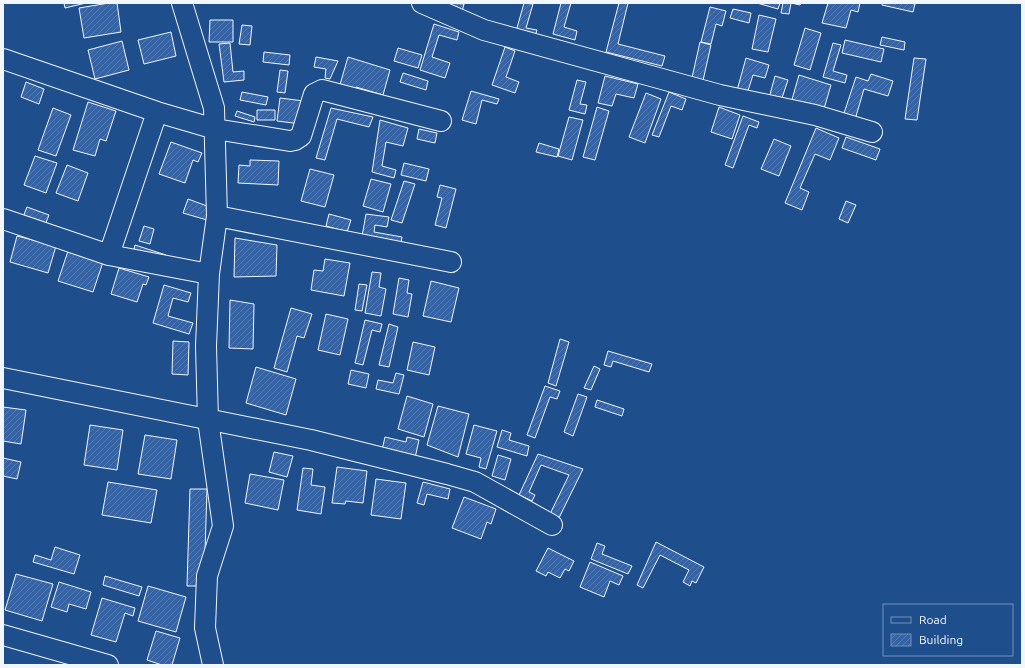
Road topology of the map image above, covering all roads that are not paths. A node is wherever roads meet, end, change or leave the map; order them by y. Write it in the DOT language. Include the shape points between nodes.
graph roads {
  1 [pos="182,3"];
  2 [pos="422,3"];
  3 [pos="3,59"];
  4 [pos="157,112"];
  5 [pos="441,122"];
  6 [pos="214,130"];
  7 [pos="872,132"];
  8 [pos="217,216"];
  9 [pos="3,219"];
  10 [pos="109,255"];
  11 [pos="451,262"];
  12 [pos="209,274"];
  13 [pos="3,378"];
  14 [pos="208,420"];
  15 [pos="552,525"];
  16 [pos="3,635"];
  17 [pos="101,664"];
  18 [pos="213,665"];
  1 -- 6 [label="street" via="214,108"];
  2 -- 7 [label="street" via="484,30 720,95 815,115"];
  3 -- 4 [label="street"];
  4 -- 6 [label="street"];
  4 -- 10 [label="street"];
  5 -- 6 [label="street" via="322,90 314,94 301,136 295,140"];
  6 -- 8 [label="street"];
  8 -- 11 [label="street"];
  8 -- 12 [label="street"];
  9 -- 10 [label="street"];
  10 -- 12 [label="street"];
  12 -- 14 [label="street" via="206,346"];
  13 -- 14 [label="street"];
  14 -- 15 [label="street" via="311,440 475,482"];
  14 -- 18 [label="street" via="223,526 207,576 205,628"];
  16 -- 17 [label="street"];
}
